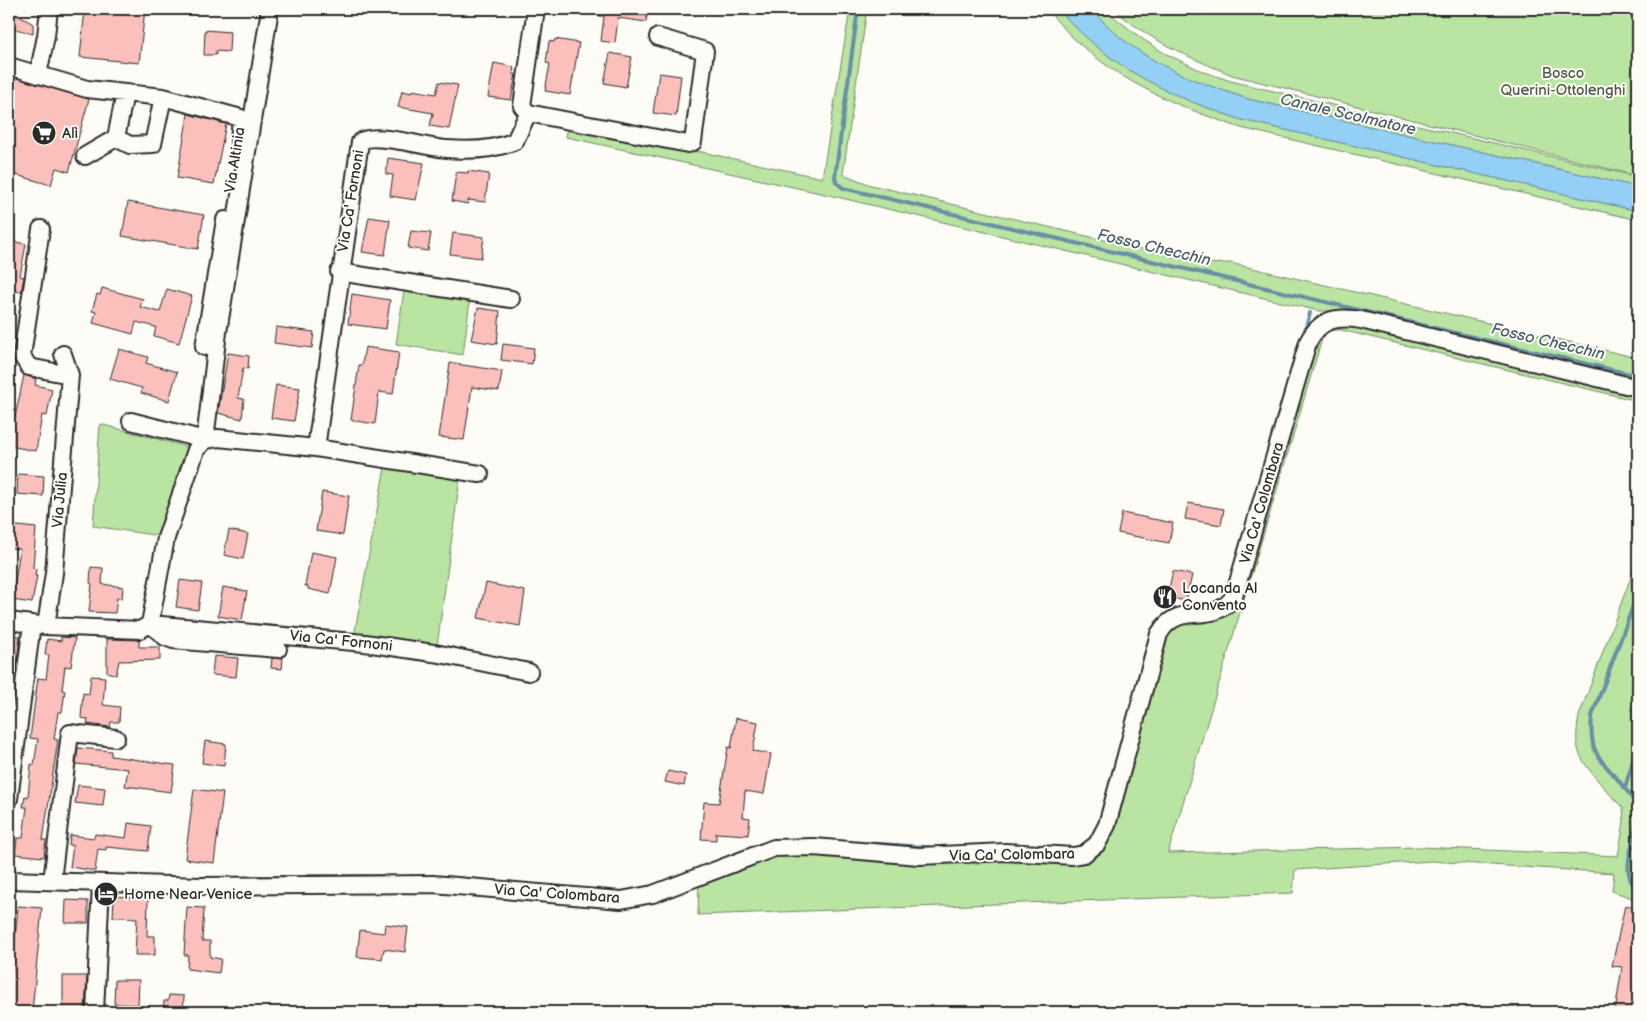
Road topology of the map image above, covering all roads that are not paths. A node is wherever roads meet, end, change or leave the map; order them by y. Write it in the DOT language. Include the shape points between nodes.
graph roads {
  1 [pos="49,9"];
  2 [pos="270,9"];
  3 [pos="536,9"];
  4 [pos="658,37"];
  5 [pos="9,66"];
  6 [pos="38,75"];
  7 [pos="125,93"];
  8 [pos="163,97"];
  9 [pos="528,113"];
  10 [pos="116,138"];
  11 [pos="85,156"];
  12 [pos="40,229"];
  13 [pos="339,272"];
  14 [pos="511,299"];
  15 [pos="204,347"];
  16 [pos="63,354"];
  17 [pos="70,375"];
  18 [pos="1638,388"];
  19 [pos="131,421"];
  20 [pos="205,440"];
  21 [pos="316,448"];
  22 [pos="480,474"];
  23 [pos="9,621"];
  24 [pos="150,624"];
  25 [pos="39,625"];
  26 [pos="278,649"];
  27 [pos="529,672"];
  28 [pos="116,738"];
  29 [pos="9,799"];
  30 [pos="9,880"];
  31 [pos="52,882"];
  32 [pos="101,884"];
  33 [pos="95,1012"];
  1 -- 6 [label="street"];
  2 -- 20 [label="street" via="218,332"];
  3 -- 9 [label="street" via="522,106"];
  4 -- 9 [label="street" via="705,51 693,142 688,144"];
  5 -- 6 [label="street, Via Altinia"];
  6 -- 7 [label="street, Via Altinia" via="87,89"];
  7 -- 8 [label="street, Via Altinia"];
  7 -- 10 [label="street"];
  8 -- 10 [label="street" via="152,144 130,145"];
  8 -- 15 [label="street, Via Altinia" via="241,118 242,123"];
  9 -- 13 [label="street, Via Ca' Fornoni" via="516,141 496,147 445,150 372,137 360,142"];
  10 -- 11 [label="street"];
  12 -- 17 [label="street" via="22,356 29,367"];
  13 -- 14 [label="street"];
  13 -- 21 [label="street, Via Ca' Fornoni"];
  16 -- 17 [label="street, Via Julia"];
  17 -- 25 [label="street, Via Julia" via="54,572"];
  18 -- 32 [label="street, Via Ca' Colombara" via="1361,320 1338,318 1320,324 1308,342 1234,596 1220,611 1182,614 1165,624 1159,634 1107,825 1097,844 1084,854 1062,856 1005,852 919,856 788,846 761,852 653,894 621,900 433,884"];
  19 -- 20 [label="street"];
  20 -- 21 [label="street" via="227,438"];
  20 -- 24 [label="street" via="196,450 166,538"];
  21 -- 22 [label="street"];
  23 -- 25 [label="street, Via Ca' Fornoni"];
  24 -- 25 [label="street, Via Ca' Fornoni" via="140,630"];
  24 -- 26 [label="street, Via Ca' Fornoni" via="173,640"];
  24 -- 27 [label="street, Via Ca' Fornoni" via="365,643"];
  25 -- 29 [label="street, Via Julia"];
  28 -- 31 [label="street" via="70,733"];
  30 -- 31 [label="street, Via Ca' Colombara"];
  31 -- 32 [label="street, Via Ca' Colombara"];
  32 -- 33 [label="street"];
}
